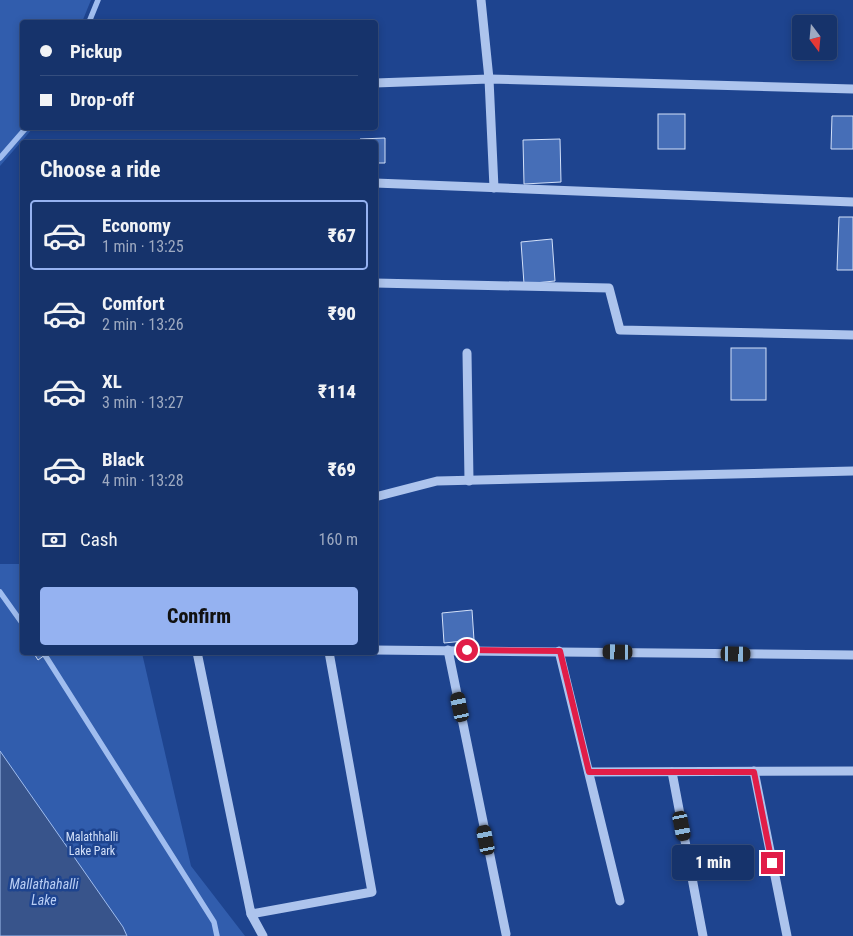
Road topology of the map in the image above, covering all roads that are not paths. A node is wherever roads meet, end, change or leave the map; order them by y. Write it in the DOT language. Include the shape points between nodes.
graph roads {
  1 [pos="481,0"];
  2 [pos="489,79"];
  3 [pos="378,83"];
  4 [pos="853,89"];
  5 [pos="378,183"];
  6 [pos="494,188"];
  7 [pos="853,202"];
  8 [pos="378,284"];
  9 [pos="853,335"];
  10 [pos="467,353"];
  11 [pos="853,471"];
  12 [pos="469,481"];
  13 [pos="378,496"];
  14 [pos="378,650"];
  15 [pos="448,650"];
  16 [pos="560,651"];
  17 [pos="198,655"];
  18 [pos="330,655"];
  19 [pos="853,655"];
  20 [pos="853,771"];
  21 [pos="589,772"];
  22 [pos="672,772"];
  23 [pos="754,772"];
  24 [pos="620,902"];
  25 [pos="251,914"];
  26 [pos="506,934"];
  27 [pos="263,936"];
  28 [pos="703,936"];
  29 [pos="786,936"];
  1 -- 2 [label="street"];
  2 -- 3 [label="street"];
  2 -- 4 [label="street"];
  2 -- 6 [label="street"];
  5 -- 6 [label="street"];
  6 -- 7 [label="street"];
  8 -- 9 [label="street" via="609,288 620,330"];
  10 -- 12 [label="street"];
  11 -- 12 [label="street"];
  12 -- 13 [label="street" via="437,482"];
  14 -- 15 [label="street"];
  15 -- 16 [label="street"];
  15 -- 26 [label="street"];
  16 -- 19 [label="street"];
  16 -- 21 [label="street"];
  17 -- 25 [label="street"];
  18 -- 25 [label="street" via="372,892"];
  20 -- 23 [label="street"];
  21 -- 22 [label="street"];
  21 -- 24 [label="street"];
  22 -- 23 [label="street"];
  22 -- 28 [label="street"];
  23 -- 29 [label="street"];
  25 -- 27 [label="street"];
}
